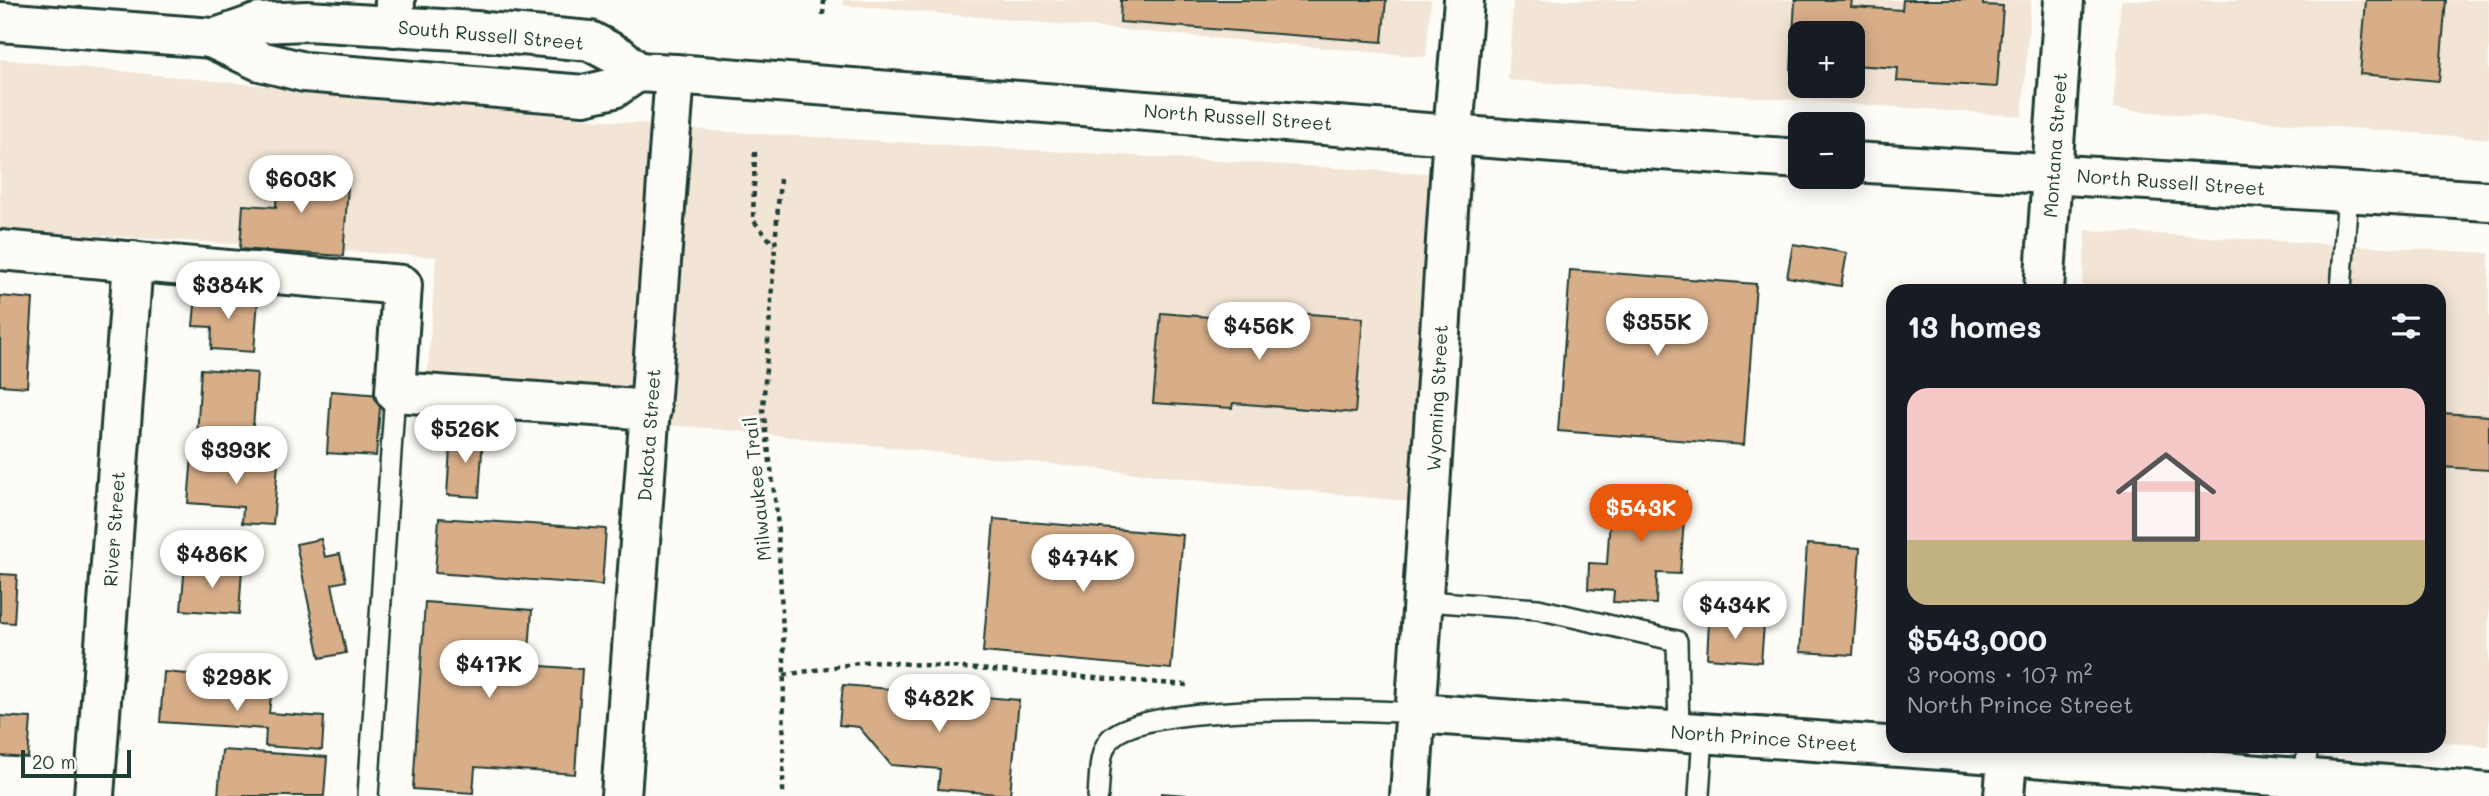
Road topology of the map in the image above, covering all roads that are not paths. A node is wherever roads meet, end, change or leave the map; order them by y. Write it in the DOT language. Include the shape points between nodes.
graph roads {
  1 [pos="1464,0"];
  2 [pos="2064,0"];
  3 [pos="394,13"];
  4 [pos="0,22"];
  5 [pos="213,38"];
  6 [pos="637,72"];
  7 [pos="675,74"];
  8 [pos="1453,133"];
  9 [pos="1788,158"];
  10 [pos="1865,163"];
  11 [pos="2054,174"];
  12 [pos="2348,193"];
  13 [pos="2489,201"];
  14 [pos="0,250"];
  15 [pos="133,261"];
  16 [pos="2045,284"];
  17 [pos="2341,284"];
  18 [pos="395,392"];
  19 [pos="651,410"];
  20 [pos="1425,601"];
  21 [pos="1416,713"];
  22 [pos="1691,733"];
  23 [pos="1886,743"];
  24 [pos="2008,753"];
  25 [pos="2046,753"];
  26 [pos="2303,773"];
  27 [pos="2489,793"];
  28 [pos="94,796"];
  29 [pos="368,796"];
  30 [pos="621,796"];
  31 [pos="1098,796"];
  32 [pos="1410,796"];
  33 [pos="1699,796"];
  34 [pos="2004,796"];
  1 -- 8 [label="street, Wyoming Street"];
  2 -- 11 [label="street, Montana Street"];
  3 -- 5 [label="street, South Russell Street" via="259,23"];
  3 -- 6 [label="street, South Russell Street" via="590,41"];
  4 -- 5 [label="street, South Russell Street"];
  5 -- 6 [label="street, South Russell Street" via="260,61 304,72 534,91 584,95 614,88"];
  6 -- 7 [label="street"];
  7 -- 8 [label="street, North Russell Street"];
  7 -- 19 [label="street, Dakota Street"];
  8 -- 9 [label="street, North Russell Street"];
  8 -- 20 [label="street, Wyoming Street"];
  10 -- 11 [label="street, North Russell Street"];
  11 -- 12 [label="street, North Russell Street"];
  11 -- 16 [label="street, Montana Street"];
  12 -- 13 [label="street, North Russell Street"];
  12 -- 17 [label="lane"];
  14 -- 15 [label="street"];
  15 -- 18 [label="street" via="402,285"];
  15 -- 28 [label="street, River Street"];
  18 -- 19 [label="street"];
  18 -- 29 [label="lane"];
  19 -- 30 [label="street, Dakota Street"];
  20 -- 21 [label="street, Wyoming Street"];
  20 -- 22 [label="lane" via="1538,609 1677,641"];
  21 -- 22 [label="street, North Prince Street"];
  21 -- 31 [label="lane" via="1303,708 1191,715 1123,729 1109,740 1101,760"];
  21 -- 32 [label="street, Wyoming Street"];
  22 -- 23 [label="street, North Prince Street"];
  22 -- 33 [label="lane"];
  24 -- 34 [label="street"];
  25 -- 26 [label="street, North Prince Street"];
  26 -- 27 [label="street, North Prince Street"];
}
